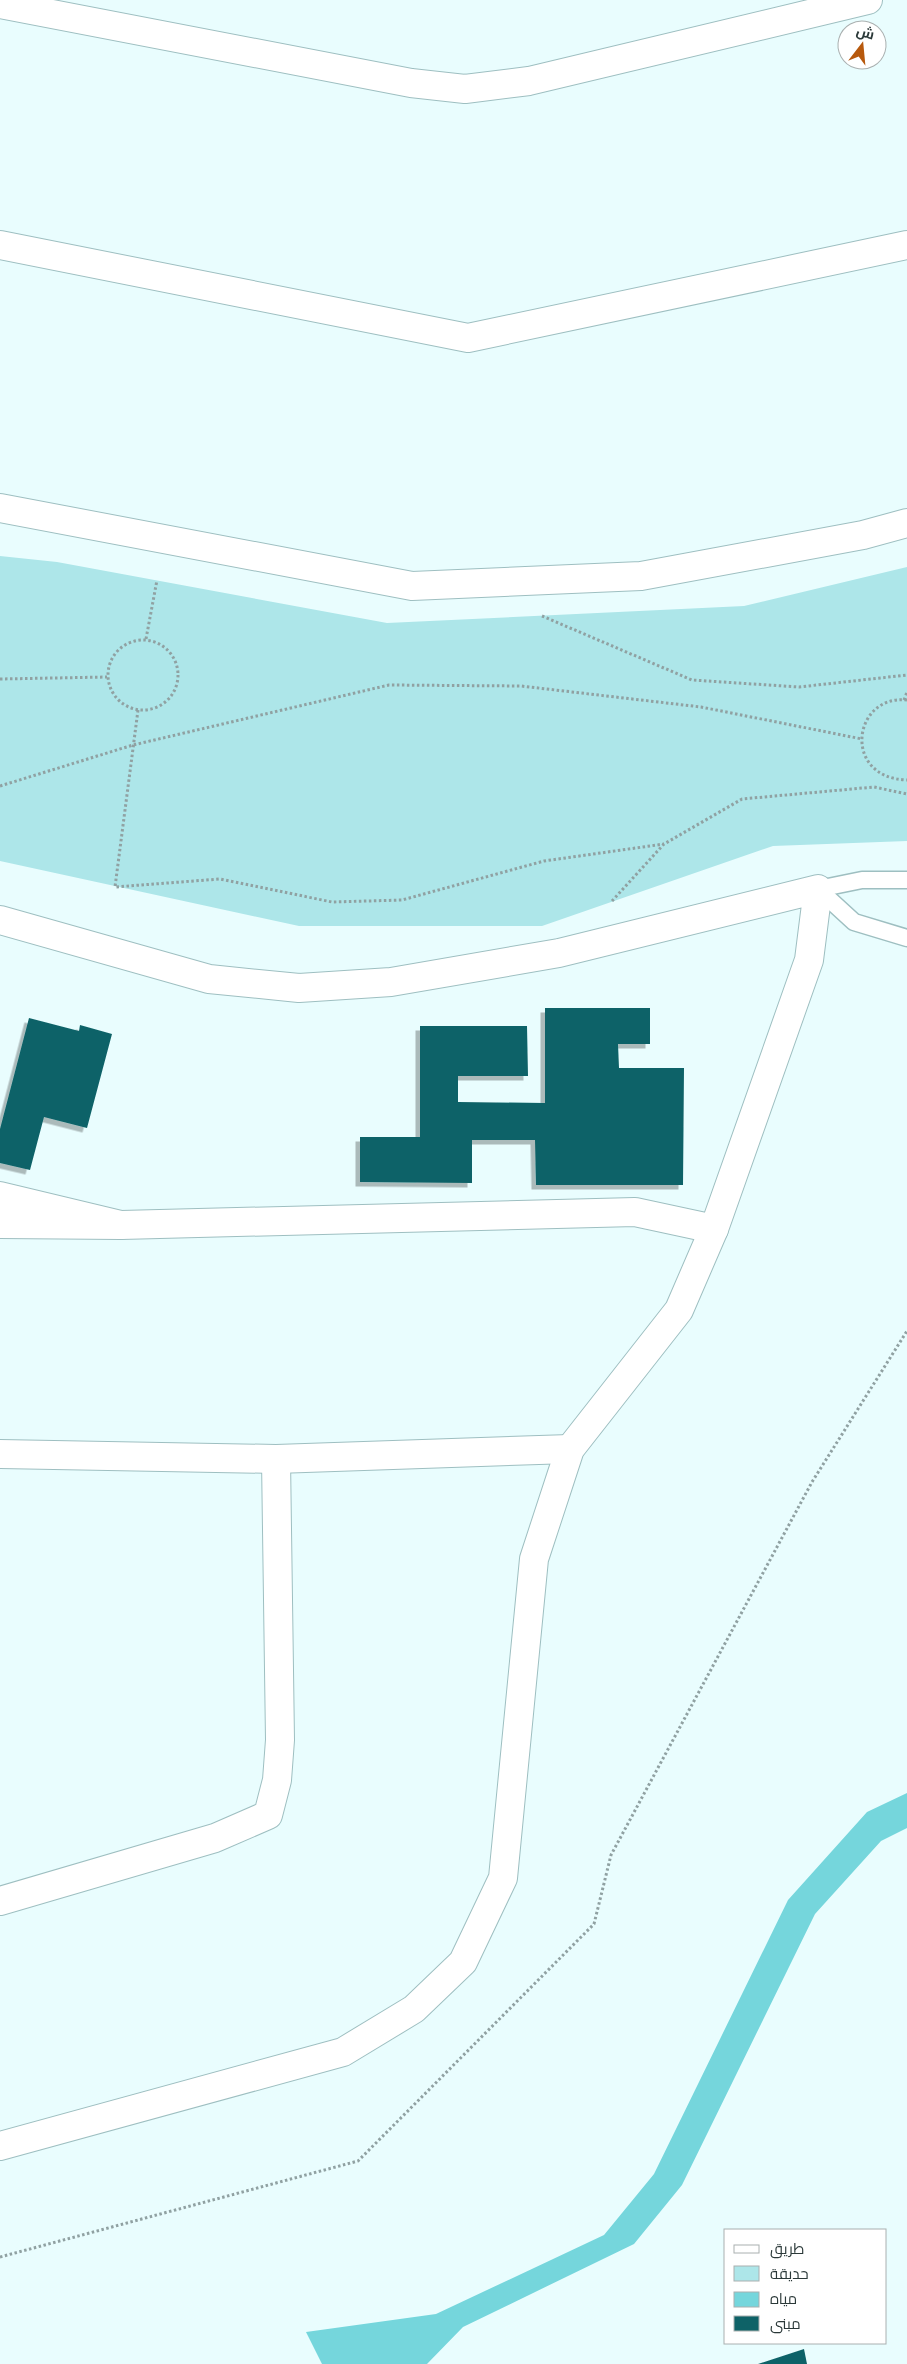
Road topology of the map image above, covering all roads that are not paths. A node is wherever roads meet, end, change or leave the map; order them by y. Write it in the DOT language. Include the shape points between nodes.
graph roads {
  1 [pos="868,0"];
  2 [pos="0,4"];
  3 [pos="907,245"];
  4 [pos="0,246"];
  5 [pos="0,508"];
  6 [pos="907,523"];
  7 [pos="907,880"];
  8 [pos="818,889"];
  9 [pos="0,920"];
  10 [pos="907,938"];
  11 [pos="0,1196"];
  12 [pos="0,1224"];
  13 [pos="121,1225"];
  14 [pos="714,1229"];
  15 [pos="570,1449"];
  16 [pos="0,1454"];
  17 [pos="276,1459"];
  18 [pos="0,1901"];
  19 [pos="0,2146"];
  1 -- 2 [label="street" via="529,81 465,90 411,83"];
  3 -- 4 [label="street" via="468,338"];
  5 -- 6 [label="street" via="412,586 641,576 863,535"];
  7 -- 8 [label="lane" via="862,880"];
  8 -- 9 [label="street" via="559,953 391,982 299,988 209,979"];
  8 -- 10 [label="lane" via="854,922"];
  8 -- 14 [label="street" via="808,960"];
  11 -- 13 [label="street"];
  12 -- 13 [label="street"];
  13 -- 14 [label="street" via="635,1212"];
  14 -- 15 [label="street" via="679,1310"];
  15 -- 17 [label="street"];
  15 -- 19 [label="street" via="534,1558 503,1878 463,1962 414,2009 343,2052"];
  16 -- 17 [label="street"];
  17 -- 18 [label="street" via="280,1740 277,1780 268,1815 215,1838"];
}
